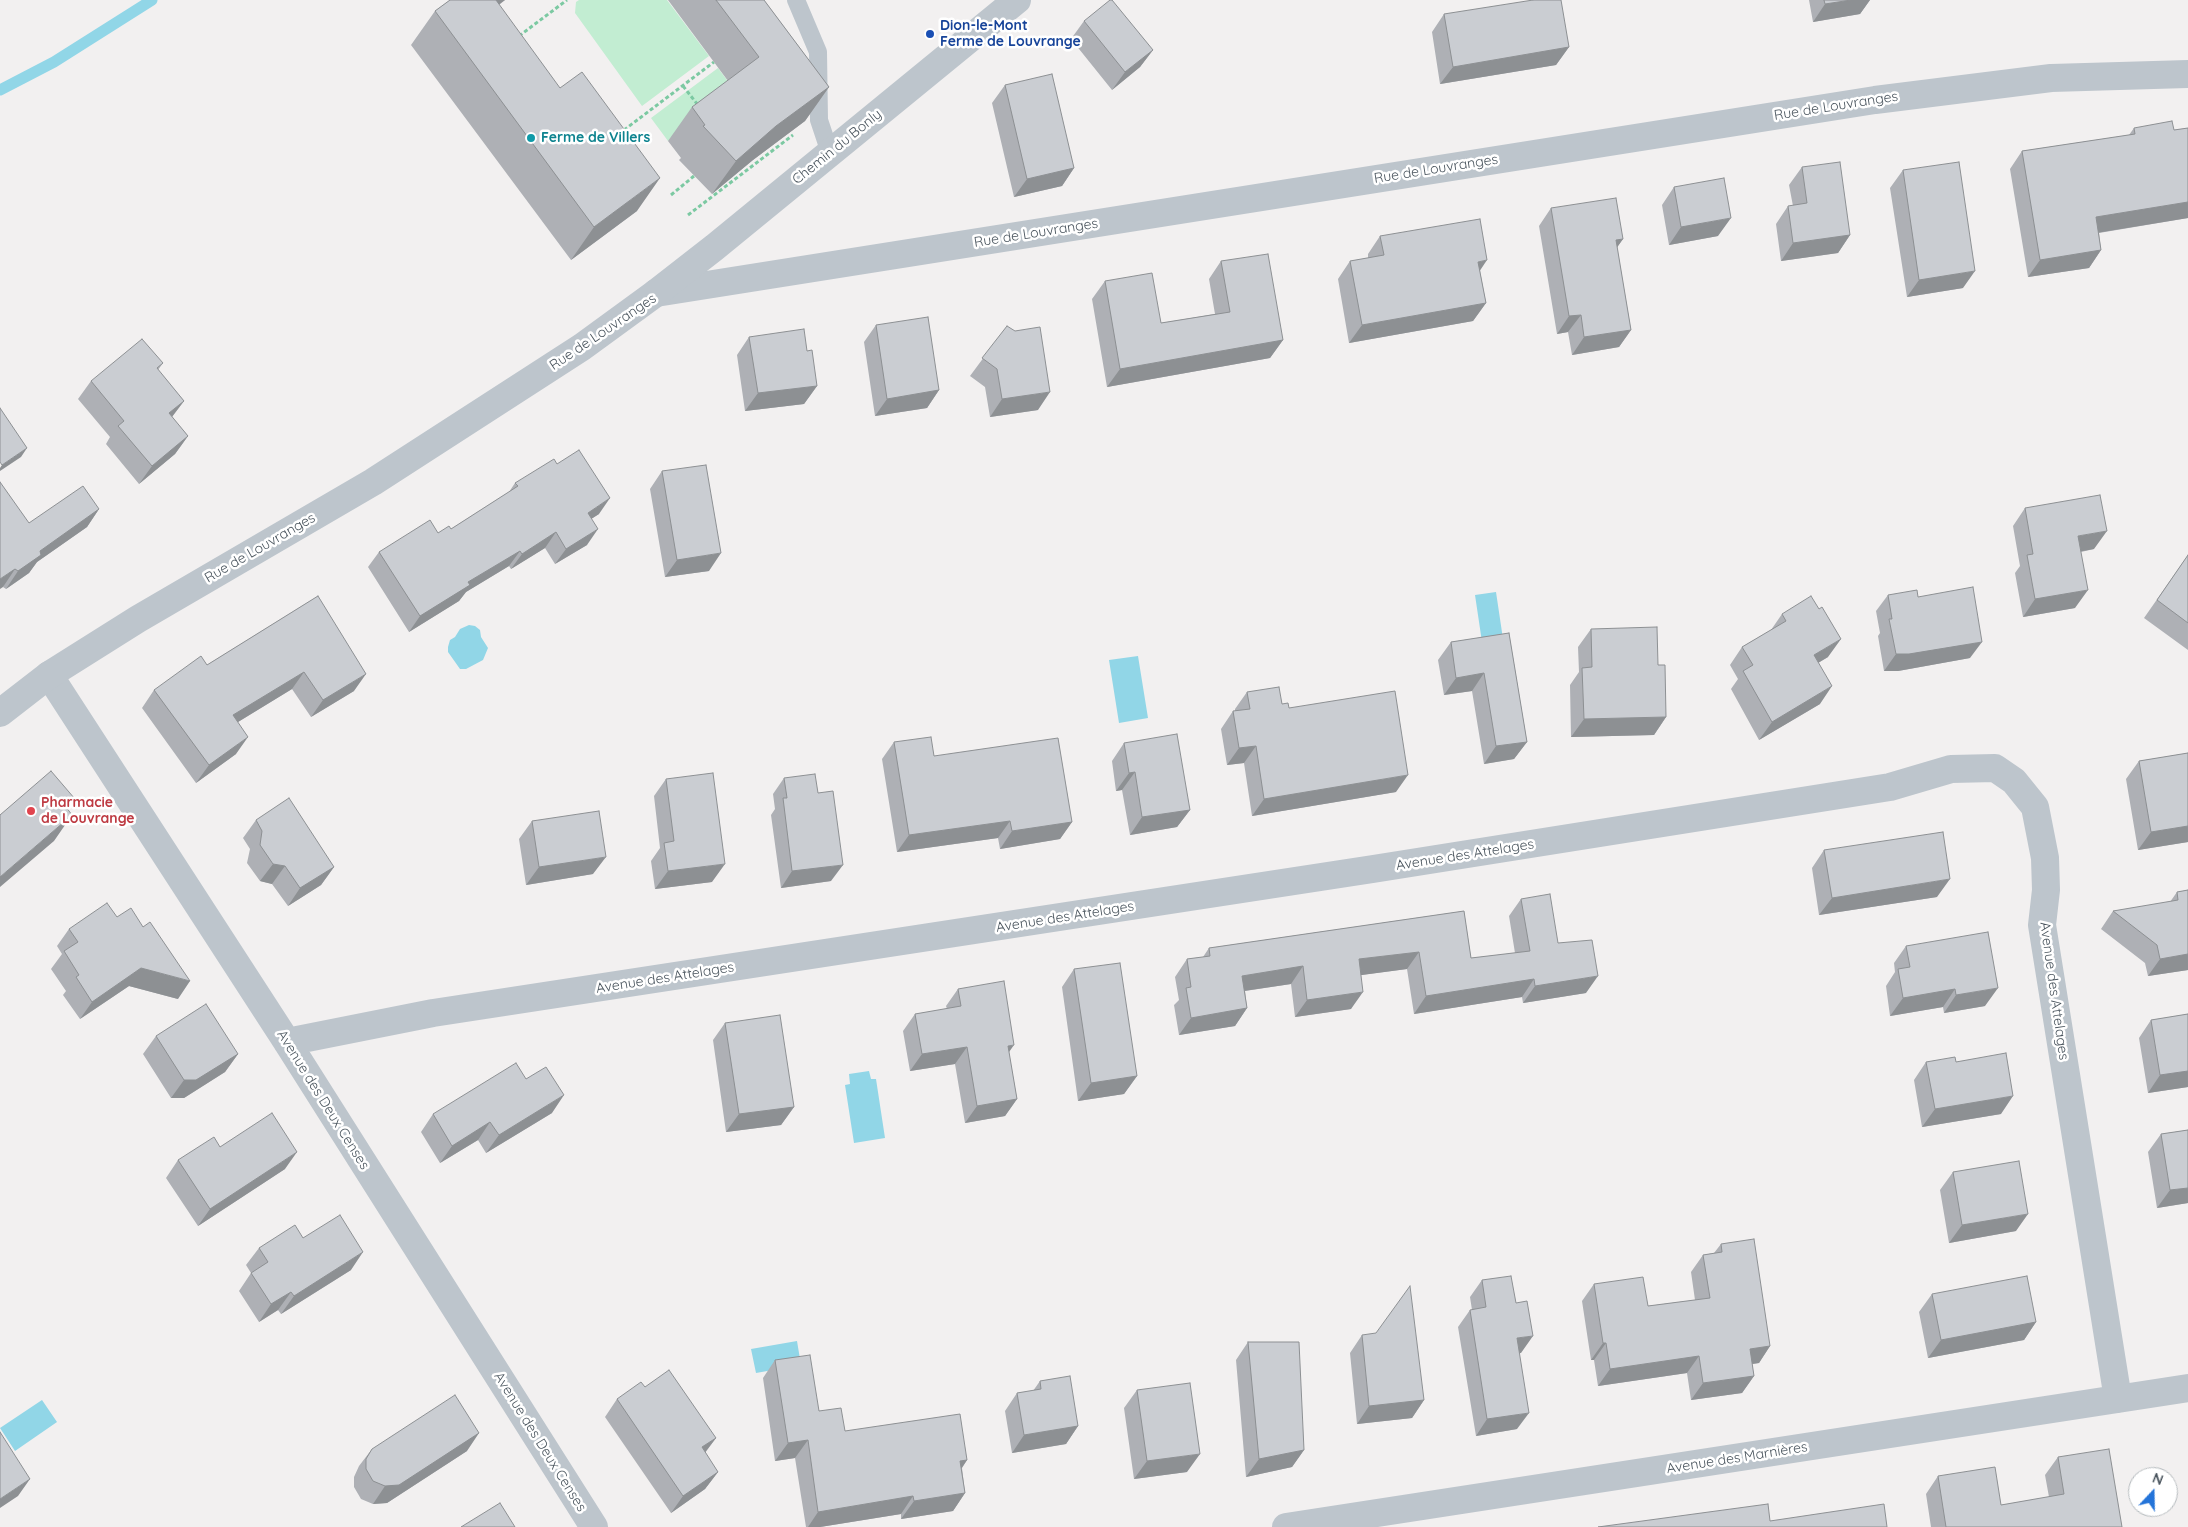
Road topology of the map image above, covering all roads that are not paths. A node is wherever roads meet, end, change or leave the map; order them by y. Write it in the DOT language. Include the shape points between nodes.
graph roads {
  1 [pos="796,0"];
  2 [pos="1017,0"];
  3 [pos="2188,74"];
  4 [pos="830,153"];
  5 [pos="656,293"];
  6 [pos="50,674"];
  7 [pos="0,713"];
  8 [pos="287,1042"];
  9 [pos="2188,1388"];
  10 [pos="2118,1399"];
  11 [pos="594,1527"];
  12 [pos="1290,1527"];
  1 -- 4 [label="lane" via="818,52 819,115"];
  2 -- 4 [label="street, Chemin du Bonly"];
  3 -- 5 [label="street, Rue de Louvranges" via="2051,78 1874,100"];
  4 -- 5 [label="street, Chemin du Bonly"];
  5 -- 6 [label="street, Rue de Louvranges" via="582,347 373,482"];
  6 -- 7 [label="street, Rue de Louvranges"];
  6 -- 8 [label="street, Avenue des Deux Censes"];
  8 -- 10 [label="street, Avenue des Attelages" via="433,1013 1383,868 1880,788 1951,769 1995,768 2014,781 2035,807 2046,858 2042,925"];
  8 -- 11 [label="street, Avenue des Deux Censes"];
  9 -- 10 [label="street, Avenue des Marnières"];
  10 -- 12 [label="street, Avenue des Marnières"];
}
